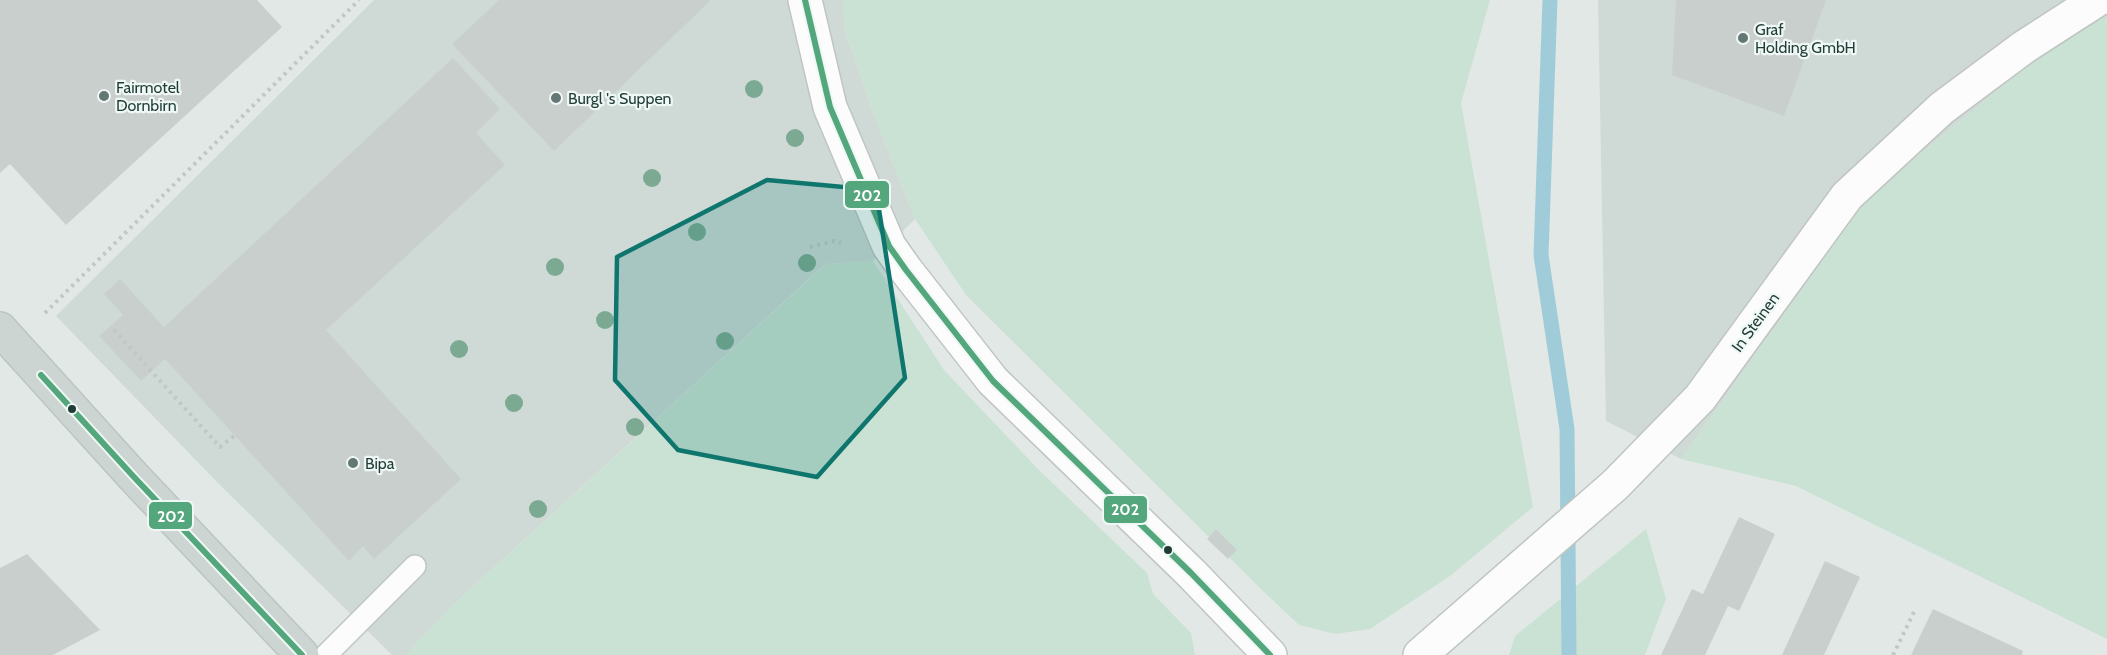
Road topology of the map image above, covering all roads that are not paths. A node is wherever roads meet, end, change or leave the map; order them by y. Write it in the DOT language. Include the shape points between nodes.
graph roads {
  1 [pos="805,0"];
  2 [pos="2097,0"];
  3 [pos="7,337"];
  4 [pos="415,566"];
  5 [pos="302,655"];
  6 [pos="326,655"];
  7 [pos="1270,655"];
  8 [pos="1420,655"];
  1 -- 7 [label="street" via="830,107 889,246 906,270 993,381"];
  2 -- 8 [label="street, In Steinen" via="2024,47 1942,108 1847,196 1700,398 1615,485"];
  3 -- 5 [label="main road"];
  4 -- 6 [label="lane"];
}
